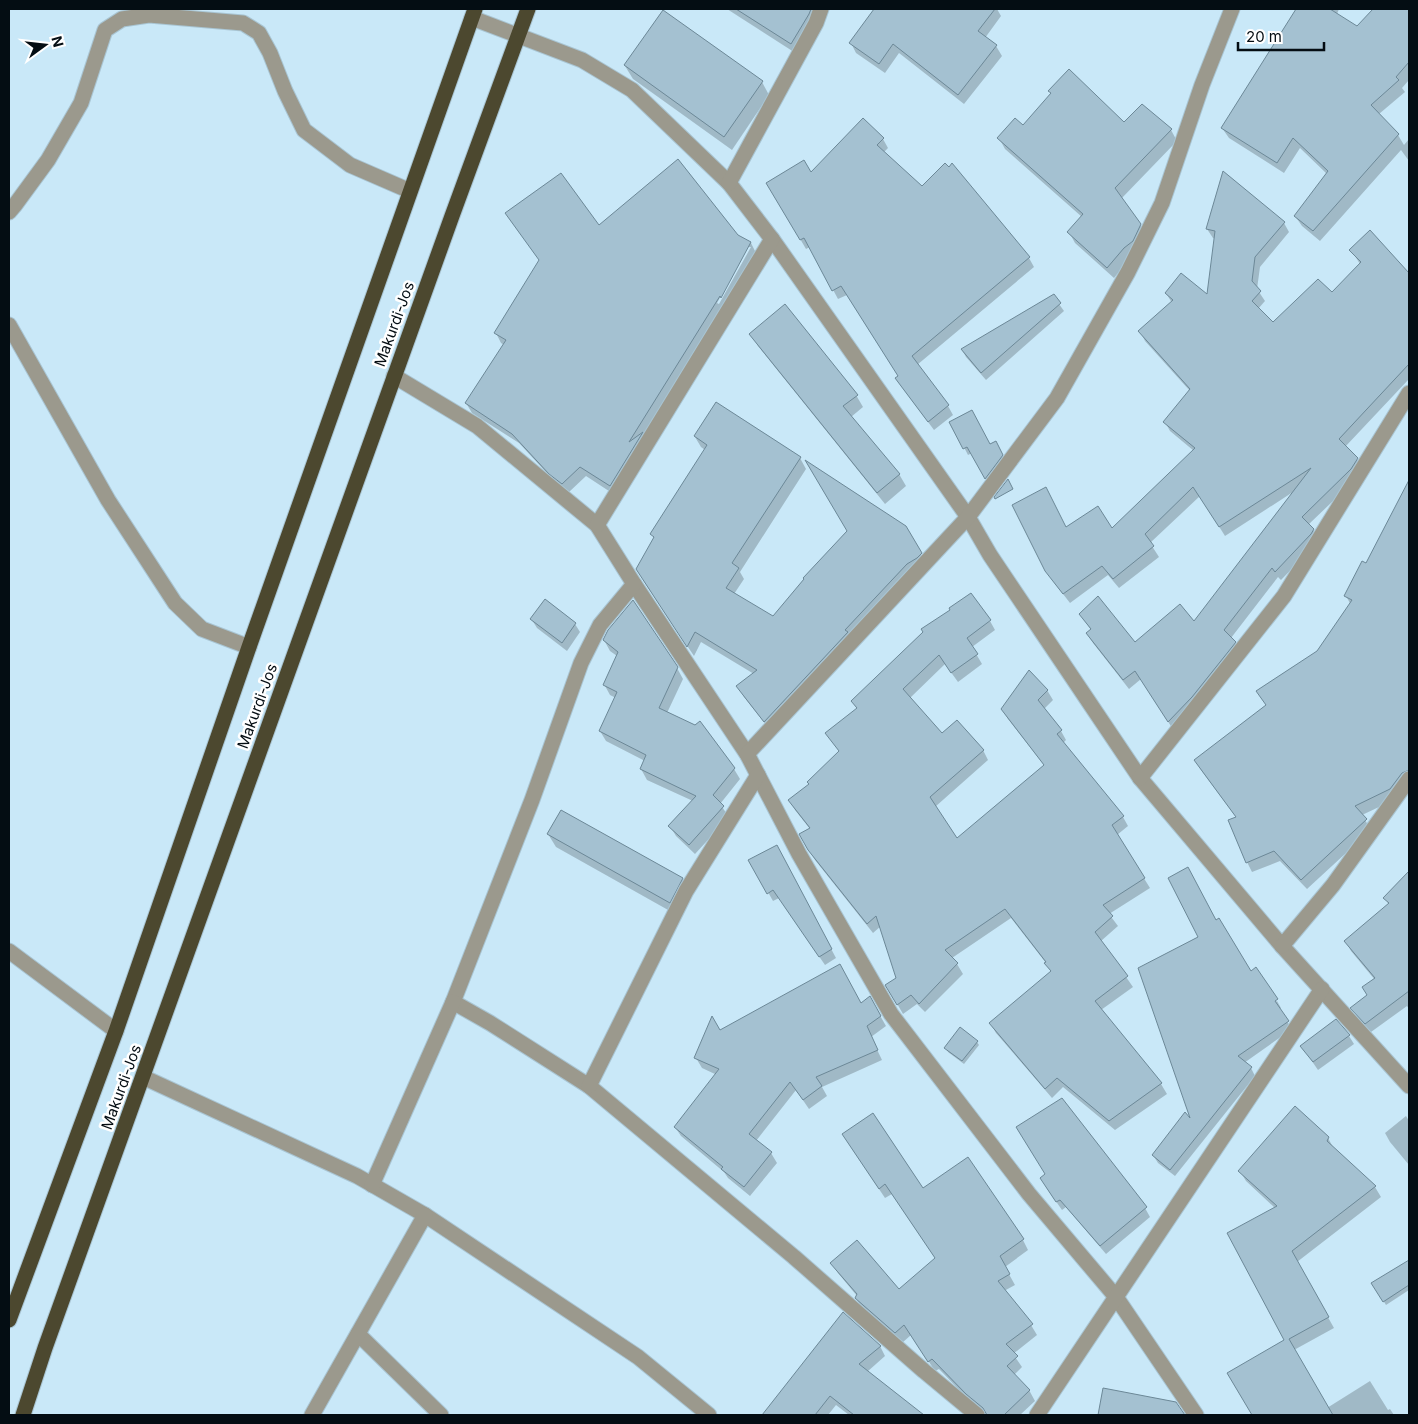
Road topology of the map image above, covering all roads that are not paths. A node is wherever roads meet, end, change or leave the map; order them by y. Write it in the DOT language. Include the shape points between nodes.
graph roads {
  1 [pos="528,9"];
  2 [pos="821,9"];
  3 [pos="1232,9"];
  4 [pos="474,13"];
  5 [pos="519,35"];
  6 [pos="729,183"];
  7 [pos="410,191"];
  8 [pos="9,212"];
  9 [pos="772,239"];
  10 [pos="9,325"];
  11 [pos="394,376"];
  12 [pos="1409,393"];
  13 [pos="968,517"];
  14 [pos="597,525"];
  15 [pos="634,584"];
  16 [pos="249,647"];
  17 [pos="747,754"];
  18 [pos="758,775"];
  19 [pos="1140,778"];
  20 [pos="1407,788"];
  21 [pos="1282,946"];
  22 [pos="9,951"];
  23 [pos="1322,989"];
  24 [pos="453,1002"];
  25 [pos="116,1031"];
  26 [pos="143,1077"];
  27 [pos="589,1086"];
  28 [pos="1409,1086"];
  29 [pos="372,1185"];
  30 [pos="425,1215"];
  31 [pos="1116,1297"];
  32 [pos="9,1320"];
  33 [pos="358,1334"];
  34 [pos="23,1415"];
  35 [pos="312,1415"];
  36 [pos="441,1415"];
  37 [pos="709,1415"];
  38 [pos="977,1415"];
  39 [pos="1037,1415"];
  40 [pos="1196,1415"];
  1 -- 5 [label="highway, Makurdi-Jos"];
  2 -- 6 [label="street"];
  3 -- 13 [label="street" via="1162,203 1128,272 1057,398"];
  4 -- 5 [label="street"];
  4 -- 7 [label="highway, Makurdi-Jos"];
  5 -- 6 [label="street" via="582,60 632,90"];
  5 -- 11 [label="highway, Makurdi-Jos"];
  6 -- 9 [label="street"];
  7 -- 8 [label="street" via="350,165 304,130 259,33 243,23 149,15 122,19 105,30 81,103 48,160"];
  7 -- 16 [label="highway, Makurdi-Jos"];
  9 -- 13 [label="street"];
  9 -- 14 [label="street"];
  10 -- 16 [label="street" via="108,500 175,603 202,629"];
  11 -- 14 [label="street" via="477,426"];
  11 -- 26 [label="highway, Makurdi-Jos"];
  12 -- 19 [label="street" via="1284,596"];
  13 -- 17 [label="street"];
  13 -- 19 [label="street" via="990,555"];
  14 -- 15 [label="street"];
  15 -- 17 [label="street"];
  15 -- 24 [label="street" via="600,625 581,663 532,800"];
  16 -- 25 [label="highway, Makurdi-Jos"];
  17 -- 18 [label="street"];
  18 -- 27 [label="street" via="686,891"];
  18 -- 31 [label="street" via="799,854 891,1014 1029,1194"];
  19 -- 21 [label="street"];
  20 -- 21 [label="street"];
  21 -- 23 [label="street"];
  22 -- 25 [label="street"];
  23 -- 28 [label="street"];
  23 -- 31 [label="street"];
  24 -- 27 [label="street"];
  24 -- 29 [label="street"];
  25 -- 32 [label="highway, Makurdi-Jos"];
  26 -- 29 [label="street"];
  26 -- 34 [label="highway, Makurdi-Jos"];
  27 -- 38 [label="street"];
  29 -- 30 [label="street"];
  30 -- 33 [label="street"];
  30 -- 37 [label="street" via="638,1357"];
  31 -- 39 [label="street"];
  31 -- 40 [label="street"];
  33 -- 35 [label="street"];
  33 -- 36 [label="street"];
}
